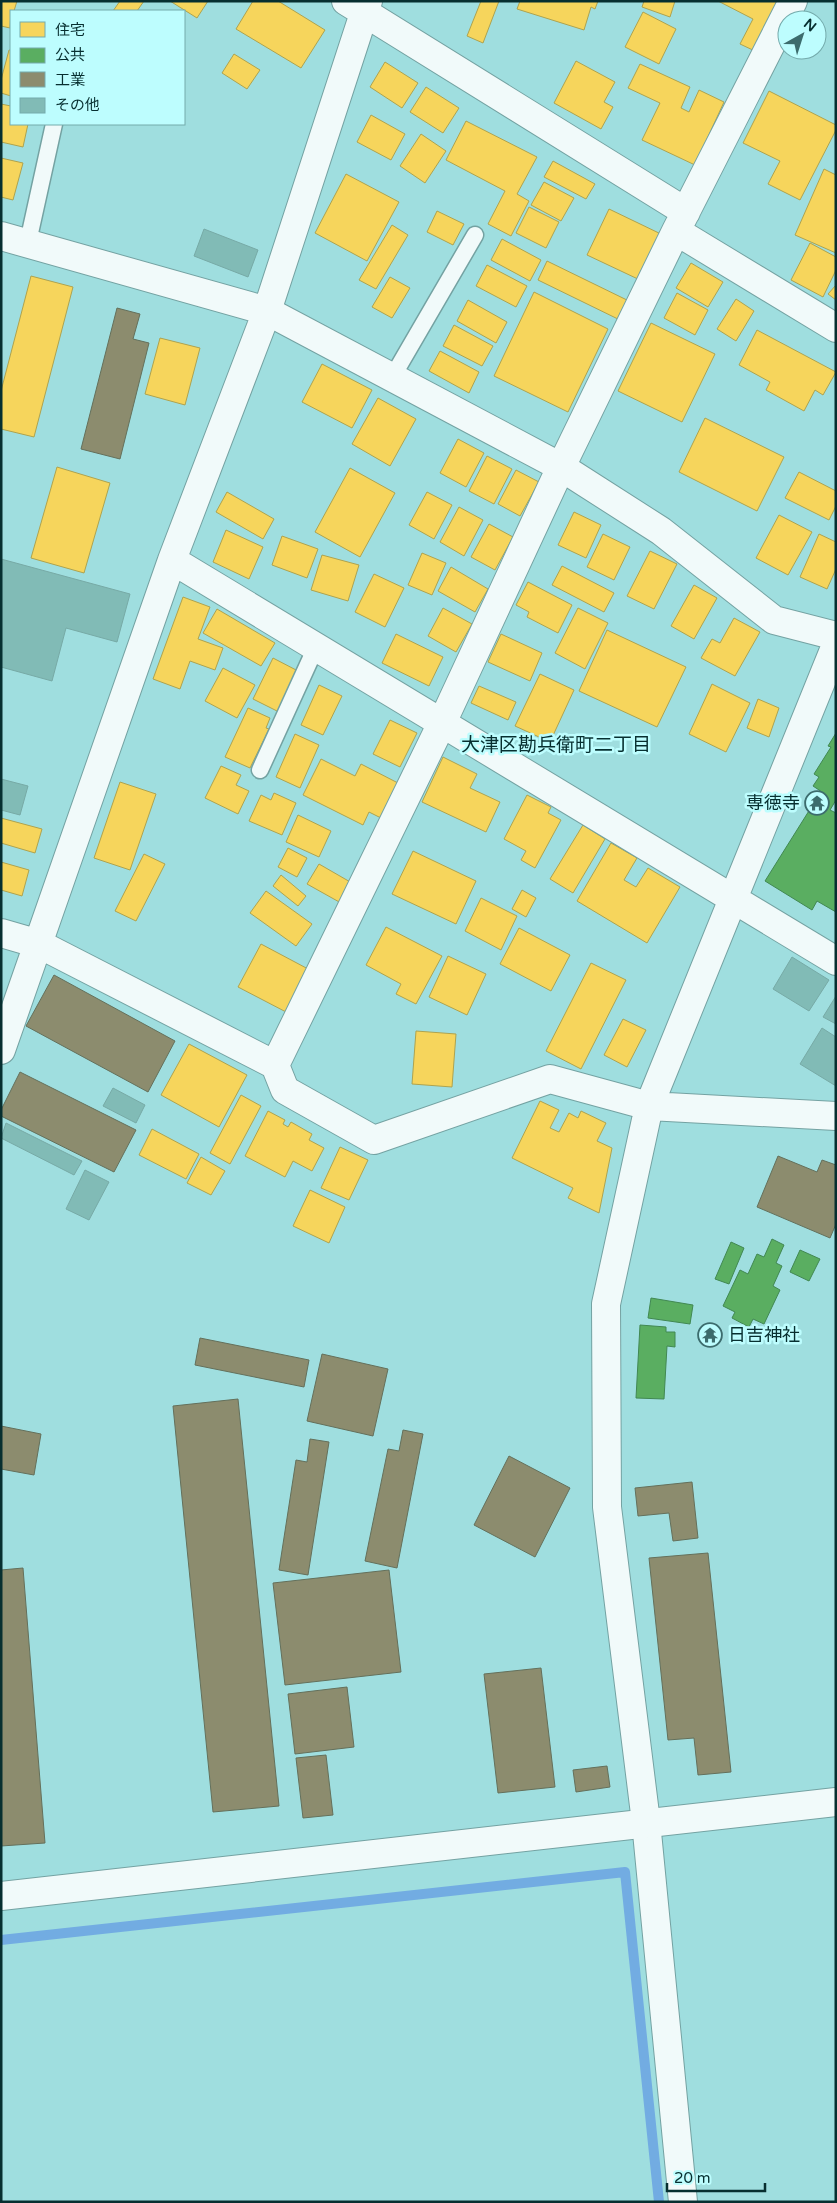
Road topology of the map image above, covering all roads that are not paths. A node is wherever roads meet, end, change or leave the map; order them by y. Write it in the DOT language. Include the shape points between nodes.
graph roads {
  1 [pos="793,1"];
  2 [pos="359,5"];
  3 [pos="54,125"];
  4 [pos="681,221"];
  5 [pos="475,235"];
  6 [pos="1,236"];
  7 [pos="28,242"];
  8 [pos="267,311"];
  9 [pos="836,328"];
  10 [pos="393,376"];
  11 [pos="561,467"];
  12 [pos="172,560"];
  13 [pos="836,636"];
  14 [pos="836,645"];
  15 [pos="316,647"];
  16 [pos="442,723"];
  17 [pos="260,770"];
  18 [pos="732,897"];
  19 [pos="1,933"];
  20 [pos="39,944"];
  21 [pos="836,961"];
  22 [pos="1,1050"];
  23 [pos="274,1065"];
  24 [pos="649,1106"];
  25 [pos="836,1116"];
  26 [pos="836,1802"];
  27 [pos="646,1822"];
  28 [pos="1,1896"];
  29 [pos="683,2202"];
  1 -- 4 [label="street"];
  2 -- 4 [label="street"];
  2 -- 8 [label="street"];
  3 -- 7 [label="lane"];
  4 -- 9 [label="street"];
  4 -- 11 [label="street"];
  5 -- 10 [label="lane"];
  6 -- 7 [label="street"];
  7 -- 8 [label="street"];
  8 -- 10 [label="street"];
  8 -- 12 [label="street"];
  10 -- 11 [label="street"];
  11 -- 13 [label="street" via="661,530 774,620"];
  11 -- 16 [label="street"];
  12 -- 15 [label="street"];
  12 -- 20 [label="street"];
  14 -- 18 [label="street"];
  15 -- 16 [label="street"];
  15 -- 17 [label="lane"];
  16 -- 18 [label="street"];
  16 -- 23 [label="street"];
  18 -- 21 [label="street"];
  18 -- 24 [label="street"];
  19 -- 20 [label="street"];
  20 -- 22 [label="street"];
  20 -- 23 [label="street"];
  23 -- 24 [label="street" via="285,1090 374,1140 550,1079"];
  24 -- 25 [label="street"];
  24 -- 27 [label="street" via="606,1304 606,1508"];
  26 -- 27 [label="street"];
  27 -- 28 [label="street"];
  27 -- 29 [label="street"];
}
